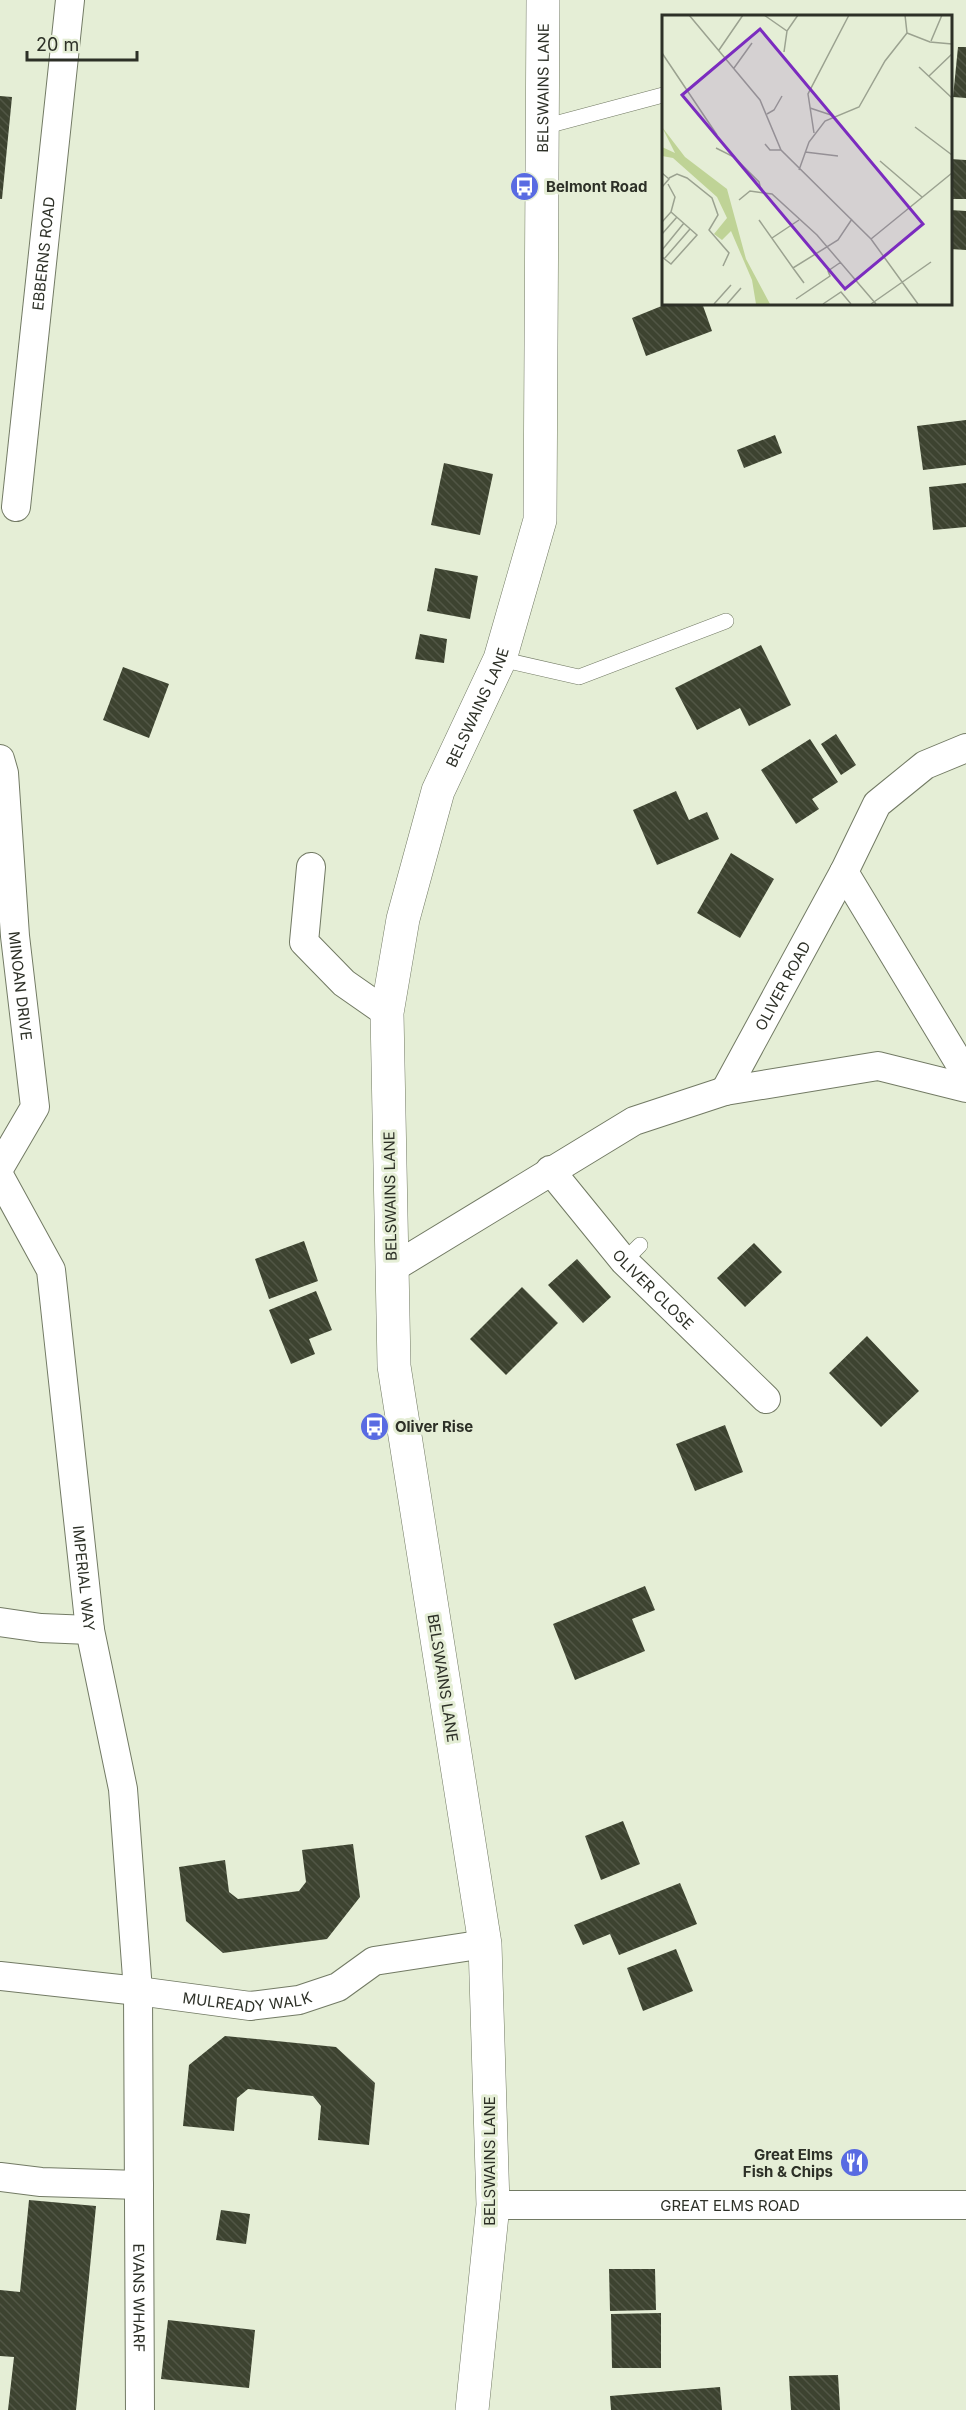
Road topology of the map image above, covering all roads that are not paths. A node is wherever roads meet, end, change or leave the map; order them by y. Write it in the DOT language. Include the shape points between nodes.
graph roads {
  1 [pos="70,0"];
  2 [pos="543,0"];
  3 [pos="662,95"];
  4 [pos="543,127"];
  5 [pos="16,507"];
  6 [pos="726,621"];
  7 [pos="500,659"];
  8 [pos="966,748"];
  9 [pos="0,759"];
  10 [pos="311,867"];
  11 [pos="844,872"];
  12 [pos="387,1013"];
  13 [pos="966,1074"];
  14 [pos="966,1088"];
  15 [pos="725,1091"];
  16 [pos="0,1167"];
  17 [pos="550,1170"];
  18 [pos="0,1177"];
  19 [pos="391,1269"];
  20 [pos="766,1399"];
  21 [pos="0,1622"];
  22 [pos="90,1630"];
  23 [pos="484,1944"];
  24 [pos="0,1976"];
  25 [pos="138,1991"];
  26 [pos="0,2177"];
  27 [pos="139,2185"];
  28 [pos="493,2205"];
  29 [pos="966,2205"];
  30 [pos="140,2410"];
  31 [pos="472,2410"];
  1 -- 5 [label="street, EBBERNS ROAD"];
  2 -- 4 [label="street, BELSWAINS LANE"];
  3 -- 4 [label="lane"];
  4 -- 7 [label="street, BELSWAINS LANE" via="540,520"];
  6 -- 7 [label="lane" via="579,677"];
  7 -- 12 [label="street, BELSWAINS LANE" via="438,791 403,919"];
  8 -- 11 [label="street, OLIVER ROAD" via="925,765 877,804"];
  9 -- 16 [label="street, MINOAN DRIVE" via="34,1107"];
  10 -- 12 [label="street" via="304,942 344,983"];
  11 -- 13 [label="street"];
  11 -- 15 [label="street, OLIVER ROAD"];
  12 -- 19 [label="street, BELSWAINS LANE"];
  14 -- 15 [label="street" via="878,1066"];
  15 -- 17 [label="street" via="634,1120"];
  17 -- 19 [label="street"];
  17 -- 20 [label="street, OLIVER CLOSE"];
  18 -- 22 [label="street, IMPERIAL WAY" via="51,1270"];
  19 -- 23 [label="street, BELSWAINS LANE" via="394,1366"];
  21 -- 22 [label="street"];
  22 -- 25 [label="street, IMPERIAL WAY" via="123,1789"];
  23 -- 25 [label="street, MULREADY WALK" via="374,1961 338,1987 299,2000 259,2005 203,2002"];
  23 -- 28 [label="street, BELSWAINS LANE"];
  24 -- 25 [label="street, MULREADY WALK"];
  25 -- 27 [label="street, EVANS WHARF"];
  26 -- 27 [label="street"];
  27 -- 30 [label="street, EVANS WHARF"];
  28 -- 29 [label="street, GREAT ELMS ROAD"];
  28 -- 31 [label="street, BELSWAINS LANE"];
}
